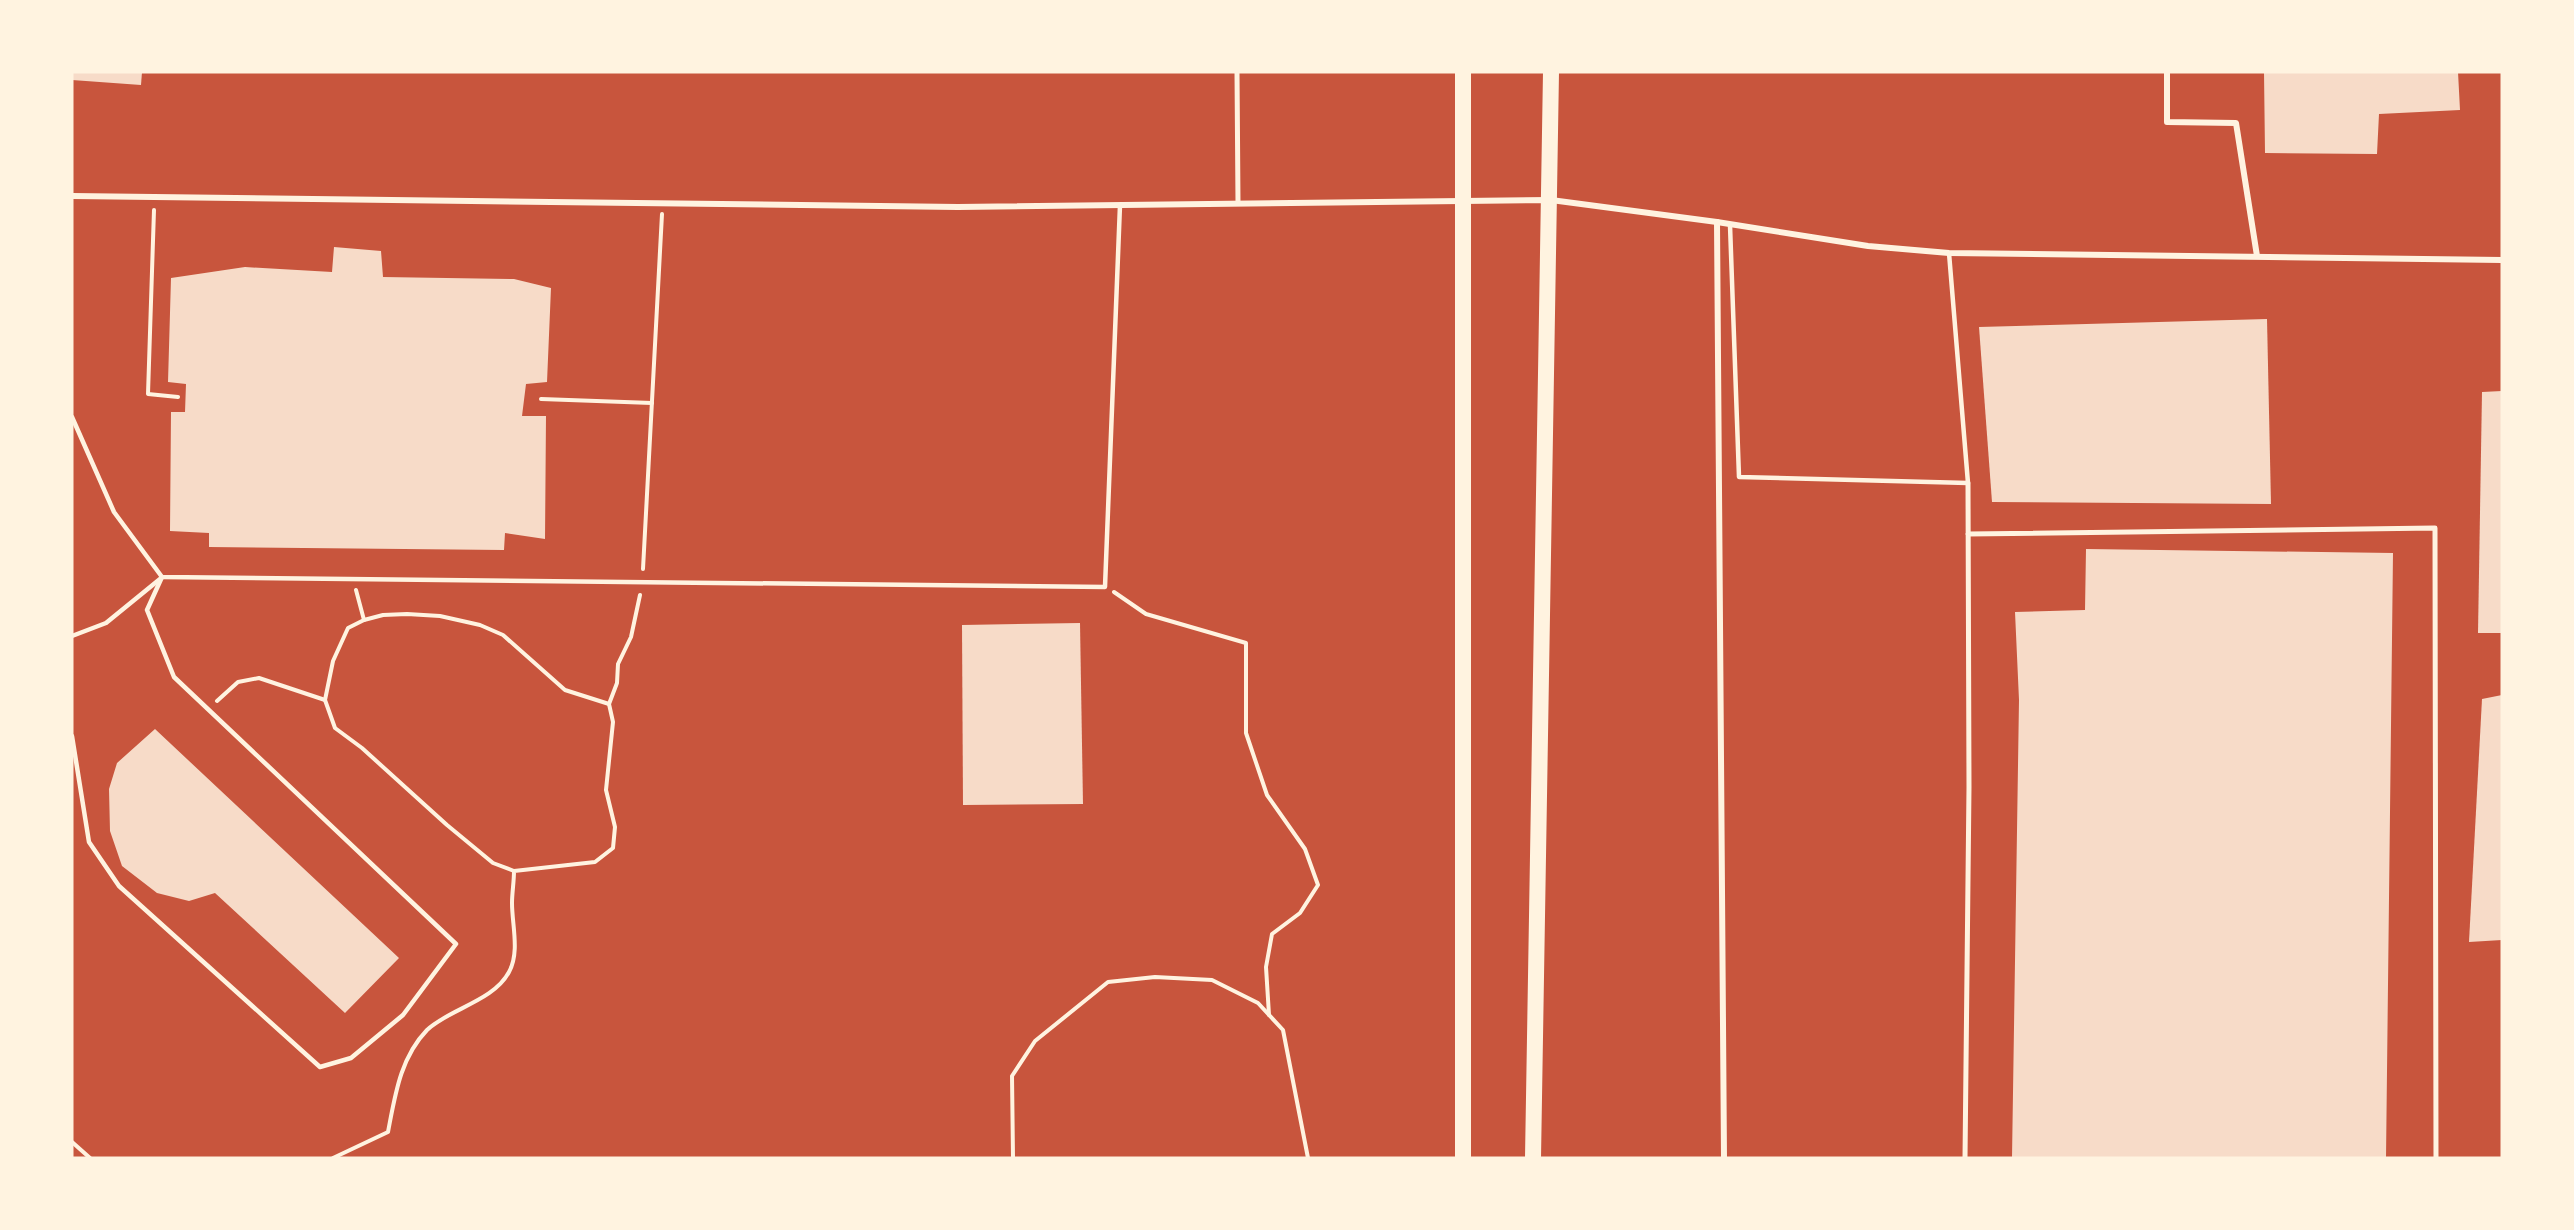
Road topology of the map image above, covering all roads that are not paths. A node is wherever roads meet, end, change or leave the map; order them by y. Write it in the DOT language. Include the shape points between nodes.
graph roads {
  1 [pos="1237,72"];
  2 [pos="1463,72"];
  3 [pos="1551,72"];
  4 [pos="2168,72"];
  5 [pos="72,196"];
  6 [pos="1462,200"];
  7 [pos="1551,200"];
  8 [pos="1238,203"];
  9 [pos="1120,205"];
  10 [pos="1717,222"];
  11 [pos="1730,225"];
  12 [pos="1948,253"];
  13 [pos="2257,256"];
  14 [pos="2502,260"];
  15 [pos="72,417"];
  16 [pos="1968,483"];
  17 [pos="1968,534"];
  18 [pos="162,577"];
  19 [pos="72,636"];
  20 [pos="72,736"];
  21 [pos="1463,1158"];
  22 [pos="1533,1158"];
  23 [pos="1724,1158"];
  24 [pos="1965,1158"];
  25 [pos="2436,1158"];
  1 -- 8 [label="street"];
  2 -- 6 [label="highway"];
  3 -- 7 [label="highway"];
  4 -- 13 [label="street" via="2167,122 2236,123"];
  5 -- 9 [label="street" via="958,207"];
  6 -- 7 [label="street"];
  6 -- 8 [label="street"];
  6 -- 21 [label="highway"];
  7 -- 10 [label="street"];
  7 -- 22 [label="highway"];
  8 -- 9 [label="street"];
  9 -- 18 [label="lane" via="1105,587"];
  10 -- 11 [label="street"];
  10 -- 23 [label="street"];
  11 -- 12 [label="street" via="1868,246"];
  11 -- 16 [label="lane" via="1739,477"];
  12 -- 13 [label="street"];
  12 -- 16 [label="lane"];
  13 -- 14 [label="street"];
  15 -- 18 [label="lane" via="114,512"];
  16 -- 17 [label="street"];
  17 -- 24 [label="street"];
  17 -- 25 [label="street" via="2435,528"];
  18 -- 19 [label="lane" via="106,622"];
  18 -- 20 [label="lane" via="147,610 174,677 456,944 403,1015 351,1058 320,1067 119,886 89,842"];
}
